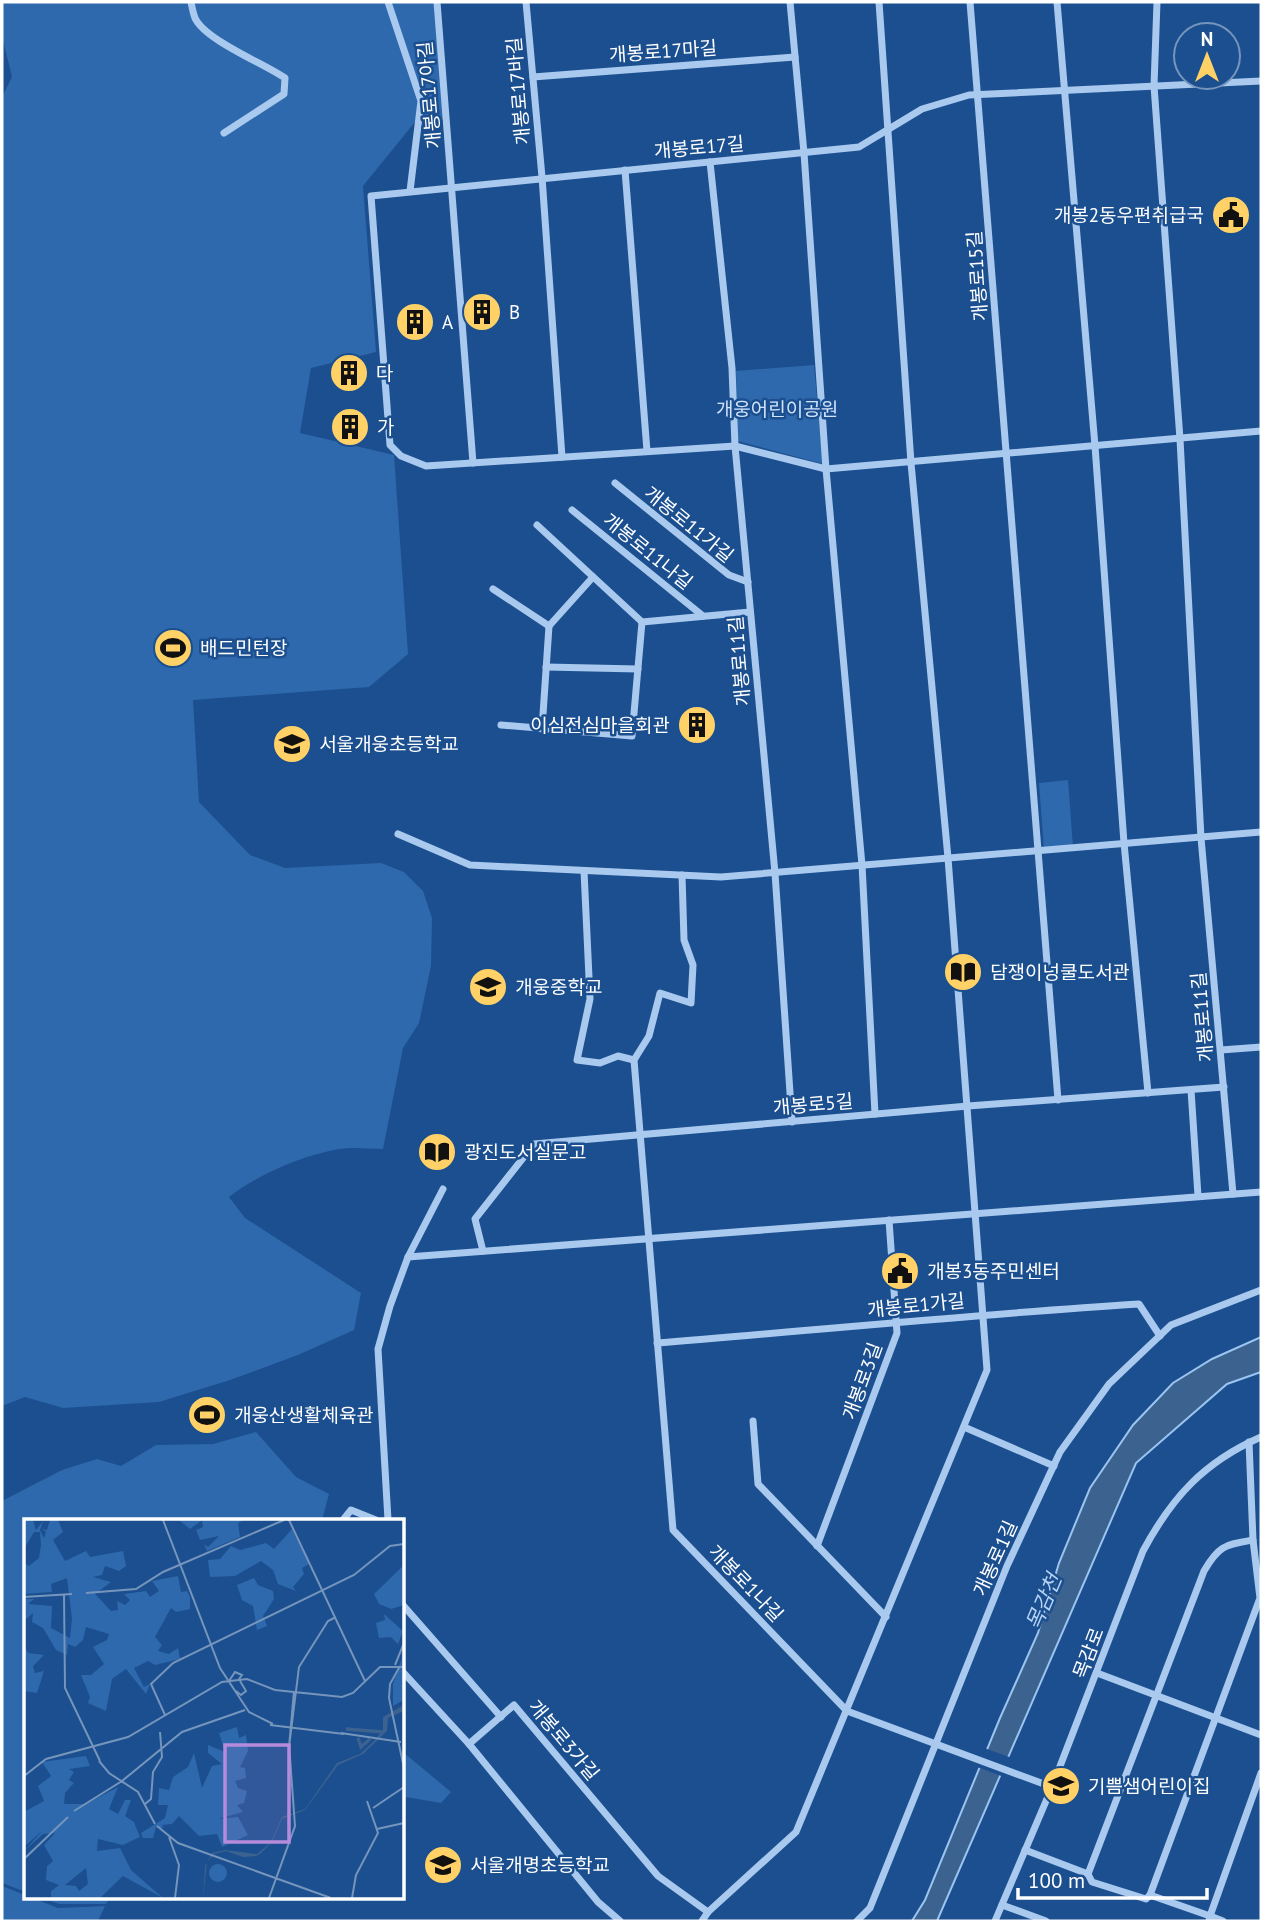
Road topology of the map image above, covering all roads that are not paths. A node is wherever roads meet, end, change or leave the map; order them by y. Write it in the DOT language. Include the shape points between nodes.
graph roads {
  1 [pos="191,2"];
  2 [pos="388,2"];
  3 [pos="437,2"];
  4 [pos="526,2"];
  5 [pos="790,2"];
  6 [pos="879,2"];
  7 [pos="970,2"];
  8 [pos="1057,2"];
  9 [pos="1157,2"];
  10 [pos="795,57"];
  11 [pos="533,77"];
  12 [pos="1261,81"];
  13 [pos="1154,86"];
  14 [pos="1064,90"];
  15 [pos="978,95"];
  16 [pos="887,130"];
  17 [pos="224,134"];
  18 [pos="804,153"];
  19 [pos="710,162"];
  20 [pos="625,170"];
  21 [pos="542,177"];
  22 [pos="452,186"];
  23 [pos="410,191"];
  24 [pos="1261,431"];
  25 [pos="1180,439"];
  26 [pos="735,446"];
  27 [pos="1095,446"];
  28 [pos="647,451"];
  29 [pos="1006,454"];
  30 [pos="562,457"];
  31 [pos="473,463"];
  32 [pos="911,463"];
  33 [pos="826,469"];
  34 [pos="615,484"];
  35 [pos="572,510"];
  36 [pos="537,525"];
  37 [pos="593,577"];
  38 [pos="748,582"];
  39 [pos="493,589"];
  40 [pos="750,612"];
  41 [pos="704,616"];
  42 [pos="642,622"];
  43 [pos="549,626"];
  44 [pos="546,667"];
  45 [pos="638,669"];
  46 [pos="501,725"];
  47 [pos="541,729"];
  48 [pos="1261,832"];
  49 [pos="398,834"];
  50 [pos="1201,838"];
  51 [pos="1124,843"];
  52 [pos="1039,850"];
  53 [pos="948,858"];
  54 [pos="862,865"];
  55 [pos="584,871"];
  56 [pos="775,873"];
  57 [pos="682,875"];
  58 [pos="1261,1046"];
  59 [pos="1221,1050"];
  60 [pos="634,1060"];
  61 [pos="1224,1087"];
  62 [pos="1191,1090"];
  63 [pos="1148,1093"];
  64 [pos="1058,1100"];
  65 [pos="968,1106"];
  66 [pos="876,1114"];
  67 [pos="792,1122"];
  68 [pos="642,1136"];
  69 [pos="443,1189"];
  70 [pos="1261,1192"];
  71 [pos="1233,1194"];
  72 [pos="1198,1196"];
  73 [pos="976,1213"];
  74 [pos="888,1220"];
  75 [pos="649,1238"];
  76 [pos="484,1251"];
  77 [pos="408,1257"];
  78 [pos="1261,1290"];
  79 [pos="983,1314"];
  80 [pos="896,1324"];
  81 [pos="1160,1336"];
  82 [pos="657,1343"];
  83 [pos="753,1421"];
  84 [pos="964,1427"];
  85 [pos="1261,1437"];
  86 [pos="1249,1443"];
  87 [pos="1054,1466"];
  88 [pos="344,1519"];
  89 [pos="371,1519"];
  90 [pos="388,1519"];
  91 [pos="1253,1539"];
  92 [pos="817,1546"];
  93 [pos="1261,1599"];
  94 [pos="404,1606"];
  95 [pos="886,1617"];
  96 [pos="404,1673"];
  97 [pos="1097,1673"];
  98 [pos="1157,1696"];
  99 [pos="847,1711"];
  100 [pos="501,1717"];
  101 [pos="1215,1718"];
  102 [pos="1261,1735"];
  103 [pos="936,1742"];
  104 [pos="469,1744"];
  105 [pos="1261,1773"];
  106 [pos="1052,1787"];
  107 [pos="1025,1850"];
  108 [pos="1088,1874"];
  109 [pos="1150,1895"];
  110 [pos="1002,1905"];
  111 [pos="708,1912"];
  112 [pos="1210,1919"];
  113 [pos="620,1921"];
  114 [pos="702,1921"];
  115 [pos="857,1921"];
  116 [pos="995,1921"];
  117 [pos="1046,1921"];
  118 [pos="1223,1921"];
  1 -- 17 [label="street" via="196,20 218,42 285,78 284,94"];
  2 -- 23 [label="street" via="421,101"];
  3 -- 22 [label="street, 개봉로17아길"];
  4 -- 11 [label="street, 개봉로17바길"];
  5 -- 10 [label="street"];
  6 -- 16 [label="street"];
  7 -- 15 [label="street"];
  8 -- 14 [label="street"];
  9 -- 13 [label="street"];
  10 -- 11 [label="street, 개봉로17마길"];
  10 -- 18 [label="street"];
  11 -- 21 [label="street, 개봉로17바길"];
  12 -- 13 [label="street, 개봉로17길"];
  13 -- 14 [label="street, 개봉로17길"];
  13 -- 25 [label="street"];
  14 -- 15 [label="street, 개봉로17길"];
  14 -- 27 [label="street"];
  15 -- 16 [label="street, 개봉로17길" via="922,109"];
  15 -- 29 [label="street, 개봉로15길"];
  16 -- 18 [label="street, 개봉로17길" via="859,147"];
  16 -- 32 [label="street"];
  18 -- 19 [label="street, 개봉로17길"];
  18 -- 33 [label="street"];
  19 -- 20 [label="street, 개봉로17길"];
  19 -- 26 [label="street" via="732,368"];
  20 -- 21 [label="street, 개봉로17길"];
  20 -- 28 [label="street"];
  21 -- 22 [label="street, 개봉로17길"];
  21 -- 30 [label="street"];
  22 -- 23 [label="street, 개봉로17길"];
  22 -- 31 [label="street"];
  23 -- 31 [label="street, 개봉로17길" via="372,195 390,444 401,456 426,466"];
  24 -- 25 [label="street"];
  25 -- 27 [label="street"];
  25 -- 50 [label="street, 개봉로11길"];
  26 -- 28 [label="street"];
  26 -- 33 [label="street"];
  26 -- 38 [label="street, 개봉로11길"];
  27 -- 29 [label="street"];
  27 -- 51 [label="street"];
  28 -- 30 [label="street"];
  29 -- 32 [label="street"];
  29 -- 52 [label="street"];
  30 -- 31 [label="street"];
  32 -- 33 [label="street"];
  32 -- 53 [label="street"];
  33 -- 54 [label="street"];
  34 -- 38 [label="street, 개봉로11가길" via="729,575"];
  35 -- 41 [label="street, 개봉로11나길"];
  36 -- 37 [label="street"];
  37 -- 42 [label="street"];
  37 -- 43 [label="street"];
  38 -- 40 [label="street, 개봉로11길"];
  39 -- 43 [label="street"];
  40 -- 41 [label="street, 개봉로11나길"];
  40 -- 56 [label="street, 개봉로11길"];
  41 -- 42 [label="street, 개봉로11나길"];
  42 -- 45 [label="street"];
  43 -- 44 [label="street"];
  44 -- 45 [label="street"];
  44 -- 47 [label="street"];
  45 -- 47 [label="street" via="632,736"];
  46 -- 47 [label="street"];
  48 -- 50 [label="street"];
  49 -- 55 [label="street" via="470,865"];
  50 -- 51 [label="street"];
  50 -- 59 [label="street, 개봉로11길"];
  51 -- 52 [label="street"];
  51 -- 63 [label="street"];
  52 -- 53 [label="street"];
  52 -- 64 [label="street"];
  53 -- 54 [label="street"];
  53 -- 65 [label="street"];
  54 -- 56 [label="street"];
  54 -- 66 [label="street"];
  55 -- 57 [label="street"];
  55 -- 60 [label="street" via="590,999 577,1060 600,1063 618,1056"];
  56 -- 57 [label="street"];
  56 -- 67 [label="street, 개봉로11길"];
  57 -- 60 [label="street" via="684,940 693,965 691,1003 660,993 649,1036"];
  58 -- 59 [label="street"];
  59 -- 61 [label="street, 개봉로11길"];
  60 -- 68 [label="street"];
  61 -- 62 [label="street, 개봉로5길"];
  61 -- 71 [label="street, 개봉로11길"];
  62 -- 63 [label="street, 개봉로5길"];
  62 -- 72 [label="street"];
  63 -- 64 [label="street, 개봉로5길"];
  64 -- 65 [label="street, 개봉로5길"];
  65 -- 66 [label="street, 개봉로5길"];
  65 -- 73 [label="street"];
  66 -- 67 [label="street, 개봉로5길"];
  67 -- 68 [label="street, 개봉로5길"];
  68 -- 75 [label="street"];
  68 -- 76 [label="street, 개봉로5길" via="534,1144 475,1219"];
  69 -- 77 [label="street"];
  70 -- 71 [label="street"];
  71 -- 72 [label="street"];
  72 -- 73 [label="street"];
  73 -- 74 [label="street"];
  73 -- 79 [label="street"];
  74 -- 75 [label="street"];
  74 -- 80 [label="street, 개봉로3길"];
  75 -- 76 [label="street"];
  75 -- 82 [label="street, 개봉로1나길"];
  76 -- 77 [label="street"];
  77 -- 90 [label="street" via="378,1349"];
  78 -- 81 [label="street, 개봉로1길" via="1171,1325"];
  79 -- 80 [label="street, 개봉로1가길"];
  79 -- 81 [label="street, 개봉로1가길" via="1139,1304"];
  79 -- 84 [label="street" via="987,1370"];
  80 -- 82 [label="street, 개봉로1가길"];
  80 -- 92 [label="street, 개봉로3길" via="897,1333"];
  81 -- 87 [label="street, 개봉로1길" via="1109,1384"];
  82 -- 99 [label="street, 개봉로1나길" via="673,1530"];
  83 -- 92 [label="street" via="758,1483"];
  84 -- 87 [label="street"];
  84 -- 95 [label="street"];
  85 -- 86 [label="street, 목감로"];
  86 -- 91 [label="street"];
  86 -- 97 [label="street, 목감로" via="1216,1460 1171,1504 1143,1551"];
  87 -- 103 [label="street, 개봉로1길" via="1007,1566"];
  88 -- 89 [label="street" via="351,1510"];
  91 -- 93 [label="street"];
  91 -- 98 [label="street" via="1214,1553"];
  92 -- 95 [label="street"];
  93 -- 101 [label="street"];
  94 -- 100 [label="street"];
  95 -- 99 [label="street"];
  96 -- 104 [label="street"];
  97 -- 98 [label="street"];
  97 -- 106 [label="street, 목감로"];
  98 -- 101 [label="street"];
  98 -- 108 [label="street"];
  99 -- 103 [label="street, 개봉로1나길"];
  99 -- 111 [label="street" via="796,1832"];
  100 -- 104 [label="street, 개봉로3가길"];
  100 -- 111 [label="street, 개봉로3가길" via="514,1705 658,1876"];
  101 -- 102 [label="street"];
  101 -- 109 [label="street"];
  103 -- 106 [label="street, 개봉로1나길"];
  103 -- 115 [label="street, 개봉로1길" via="870,1909"];
  104 -- 113 [label="street" via="598,1902"];
  105 -- 112 [label="street"];
  106 -- 107 [label="street, 목감로"];
  107 -- 108 [label="street"];
  107 -- 110 [label="street, 목감로"];
  108 -- 109 [label="street" via="1092,1882 1146,1899"];
  109 -- 112 [label="street"];
  110 -- 116 [label="street, 목감로"];
  110 -- 117 [label="street"];
  111 -- 114 [label="street"];
  112 -- 118 [label="street"];
}
